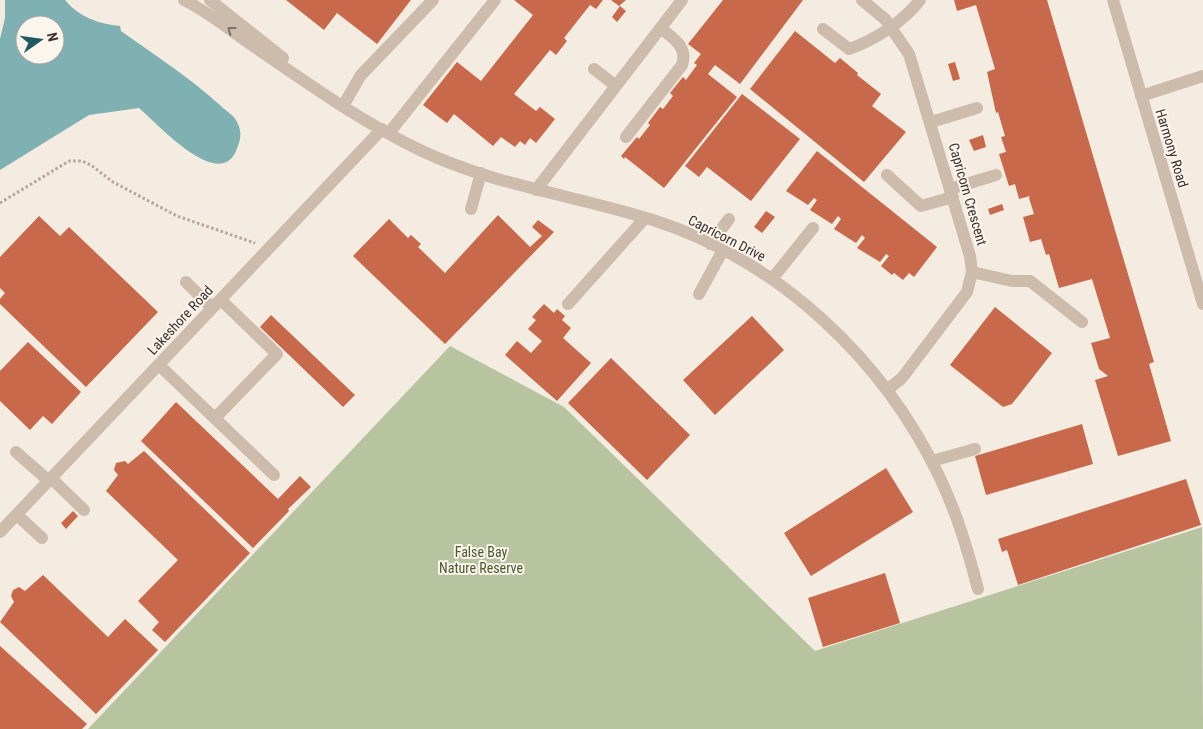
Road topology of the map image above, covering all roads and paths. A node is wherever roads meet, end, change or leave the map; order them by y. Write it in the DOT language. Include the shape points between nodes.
graph roads {
  1 [pos="184,0"];
  2 [pos="210,0"];
  3 [pos="433,0"];
  4 [pos="494,0"];
  5 [pos="682,0"];
  6 [pos="862,0"];
  7 [pos="920,0"];
  8 [pos="1113,0"];
  9 [pos="892,26"];
  10 [pos="661,28"];
  11 [pos="823,29"];
  12 [pos="594,69"];
  13 [pos="1203,76"];
  14 [pos="616,86"];
  15 [pos="314,87"];
  16 [pos="1141,96"];
  17 [pos="343,106"];
  18 [pos="978,108"];
  19 [pos="931,122"];
  20 [pos="386,131"];
  21 [pos="626,137"];
  22 [pos="482,173"];
  23 [pos="887,175"];
  24 [pos="996,175"];
  25 [pos="536,190"];
  26 [pos="951,193"];
  27 [pos="0,202"];
  28 [pos="471,209"];
  29 [pos="645,218"];
  30 [pos="729,219"];
  31 [pos="813,228"];
  32 [pos="710,244"];
  33 [pos="270,248"];
  34 [pos="723,250"];
  35 [pos="972,272"];
  36 [pos="772,280"];
  37 [pos="186,282"];
  38 [pos="699,294"];
  39 [pos="216,304"];
  40 [pos="568,304"];
  41 [pos="1203,304"];
  42 [pos="1082,322"];
  43 [pos="159,364"];
  44 [pos="887,390"];
  45 [pos="215,418"];
  46 [pos="975,448"];
  47 [pos="16,452"];
  48 [pos="932,461"];
  49 [pos="274,475"];
  50 [pos="50,479"];
  51 [pos="84,510"];
  52 [pos="17,515"];
  53 [pos="0,532"];
  54 [pos="42,538"];
  55 [pos="978,590"];
  15 -- 1 [label="street, Capricorn Drive, one-way"];
  2 -- 15 [label="street, Capricorn Drive" via="274,50"];
  3 -- 17 [label="street" via="361,75"];
  4 -- 20 [label="street, Lakeshore Road"];
  5 -- 10 [label="street"];
  6 -- 9 [label="street, Capricorn Crescent"];
  7 -- 9 [label="street"];
  8 -- 16 [label="street, Harmony Road"];
  9 -- 11 [label="street" via="866,43 849,49"];
  9 -- 19 [label="street, Capricorn Crescent" via="909,54"];
  10 -- 14 [label="street"];
  10 -- 21 [label="street" via="682,47 684,60"];
  12 -- 14 [label="street"];
  13 -- 16 [label="street"];
  14 -- 25 [label="street"];
  15 -- 17 [label="street, Capricorn Drive"];
  16 -- 41 [label="street, Harmony Road"];
  17 -- 20 [label="street, Capricorn Drive"];
  18 -- 19 [label="street"];
  19 -- 26 [label="street, Capricorn Crescent"];
  20 -- 22 [label="street, Capricorn Drive" via="443,160"];
  20 -- 33 [label="street, Lakeshore Road"];
  22 -- 25 [label="street, Capricorn Drive"];
  22 -- 28 [label="street"];
  23 -- 26 [label="street" via="921,206"];
  24 -- 26 [label="street"];
  25 -- 29 [label="street, Capricorn Drive"];
  26 -- 35 [label="street, Capricorn Crescent"];
  27 -- 33 [label="path" via="69,161 82,161 132,194 177,216"];
  29 -- 32 [label="street, Capricorn Drive"];
  29 -- 40 [label="street"];
  30 -- 32 [label="street"];
  31 -- 36 [label="street"];
  32 -- 34 [label="street, Capricorn Drive"];
  33 -- 39 [label="street, Lakeshore Road"];
  34 -- 36 [label="street, Capricorn Drive"];
  34 -- 38 [label="street"];
  35 -- 42 [label="street" via="1012,281 1030,281"];
  35 -- 44 [label="street, Capricorn Crescent" via="968,292 902,378"];
  36 -- 44 [label="street, Capricorn Drive" via="818,314"];
  37 -- 39 [label="street"];
  39 -- 43 [label="street, Lakeshore Road"];
  39 -- 45 [label="street" via="277,354"];
  43 -- 45 [label="street"];
  43 -- 50 [label="street, Lakeshore Road"];
  44 -- 48 [label="street, Capricorn Drive"];
  45 -- 49 [label="street"];
  46 -- 48 [label="street"];
  47 -- 50 [label="street"];
  48 -- 55 [label="street, Capricorn Drive" via="957,518"];
  50 -- 51 [label="street"];
  50 -- 52 [label="street, Lakeshore Road"];
  52 -- 53 [label="street, Lakeshore Road"];
  52 -- 54 [label="street"];
}
